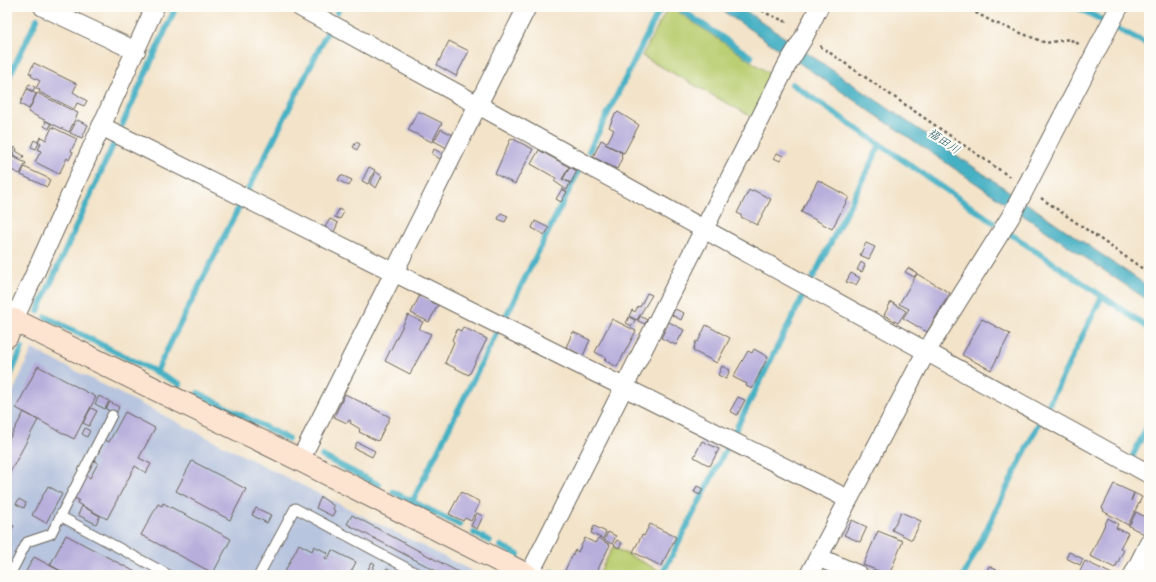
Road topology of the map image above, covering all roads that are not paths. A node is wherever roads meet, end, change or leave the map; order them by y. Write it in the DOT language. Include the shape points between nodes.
graph roads {
  1 [pos="42,7"];
  2 [pos="156,7"];
  3 [pos="300,7"];
  4 [pos="526,7"];
  5 [pos="819,7"];
  6 [pos="1119,7"];
  7 [pos="136,50"];
  8 [pos="478,105"];
  9 [pos="101,126"];
  10 [pos="705,230"];
  11 [pos="394,272"];
  12 [pos="9,324"];
  13 [pos="926,352"];
  14 [pos="624,387"];
  15 [pos="112,416"];
  16 [pos="300,460"];
  17 [pos="1149,474"];
  18 [pos="848,499"];
  19 [pos="60,516"];
  20 [pos="1149,543"];
  21 [pos="818,557"];
  22 [pos="10,575"];
  23 [pos="169,575"];
  24 [pos="259,575"];
  25 [pos="420,575"];
  26 [pos="528,575"];
  27 [pos="809,575"];
  28 [pos="859,575"];
  29 [pos="1133,575"];
  1 -- 7 [label="street"];
  2 -- 7 [label="street"];
  3 -- 8 [label="street"];
  4 -- 8 [label="street"];
  5 -- 10 [label="street" via="787,65"];
  6 -- 13 [label="street" via="1011,216"];
  7 -- 9 [label="street"];
  8 -- 10 [label="street"];
  8 -- 11 [label="street"];
  9 -- 11 [label="street"];
  9 -- 12 [label="street"];
  10 -- 13 [label="street"];
  10 -- 14 [label="street"];
  11 -- 14 [label="street"];
  11 -- 16 [label="street"];
  12 -- 16 [label="street"];
  13 -- 17 [label="street"];
  13 -- 18 [label="street"];
  14 -- 18 [label="street"];
  14 -- 26 [label="street"];
  15 -- 19 [label="lane"];
  16 -- 26 [label="street"];
  18 -- 21 [label="street"];
  19 -- 22 [label="lane" via="51,534 27,542"];
  19 -- 23 [label="lane"];
  20 -- 29 [label="street"];
  21 -- 27 [label="street"];
  21 -- 28 [label="street"];
  24 -- 25 [label="lane" via="295,508"];
}
